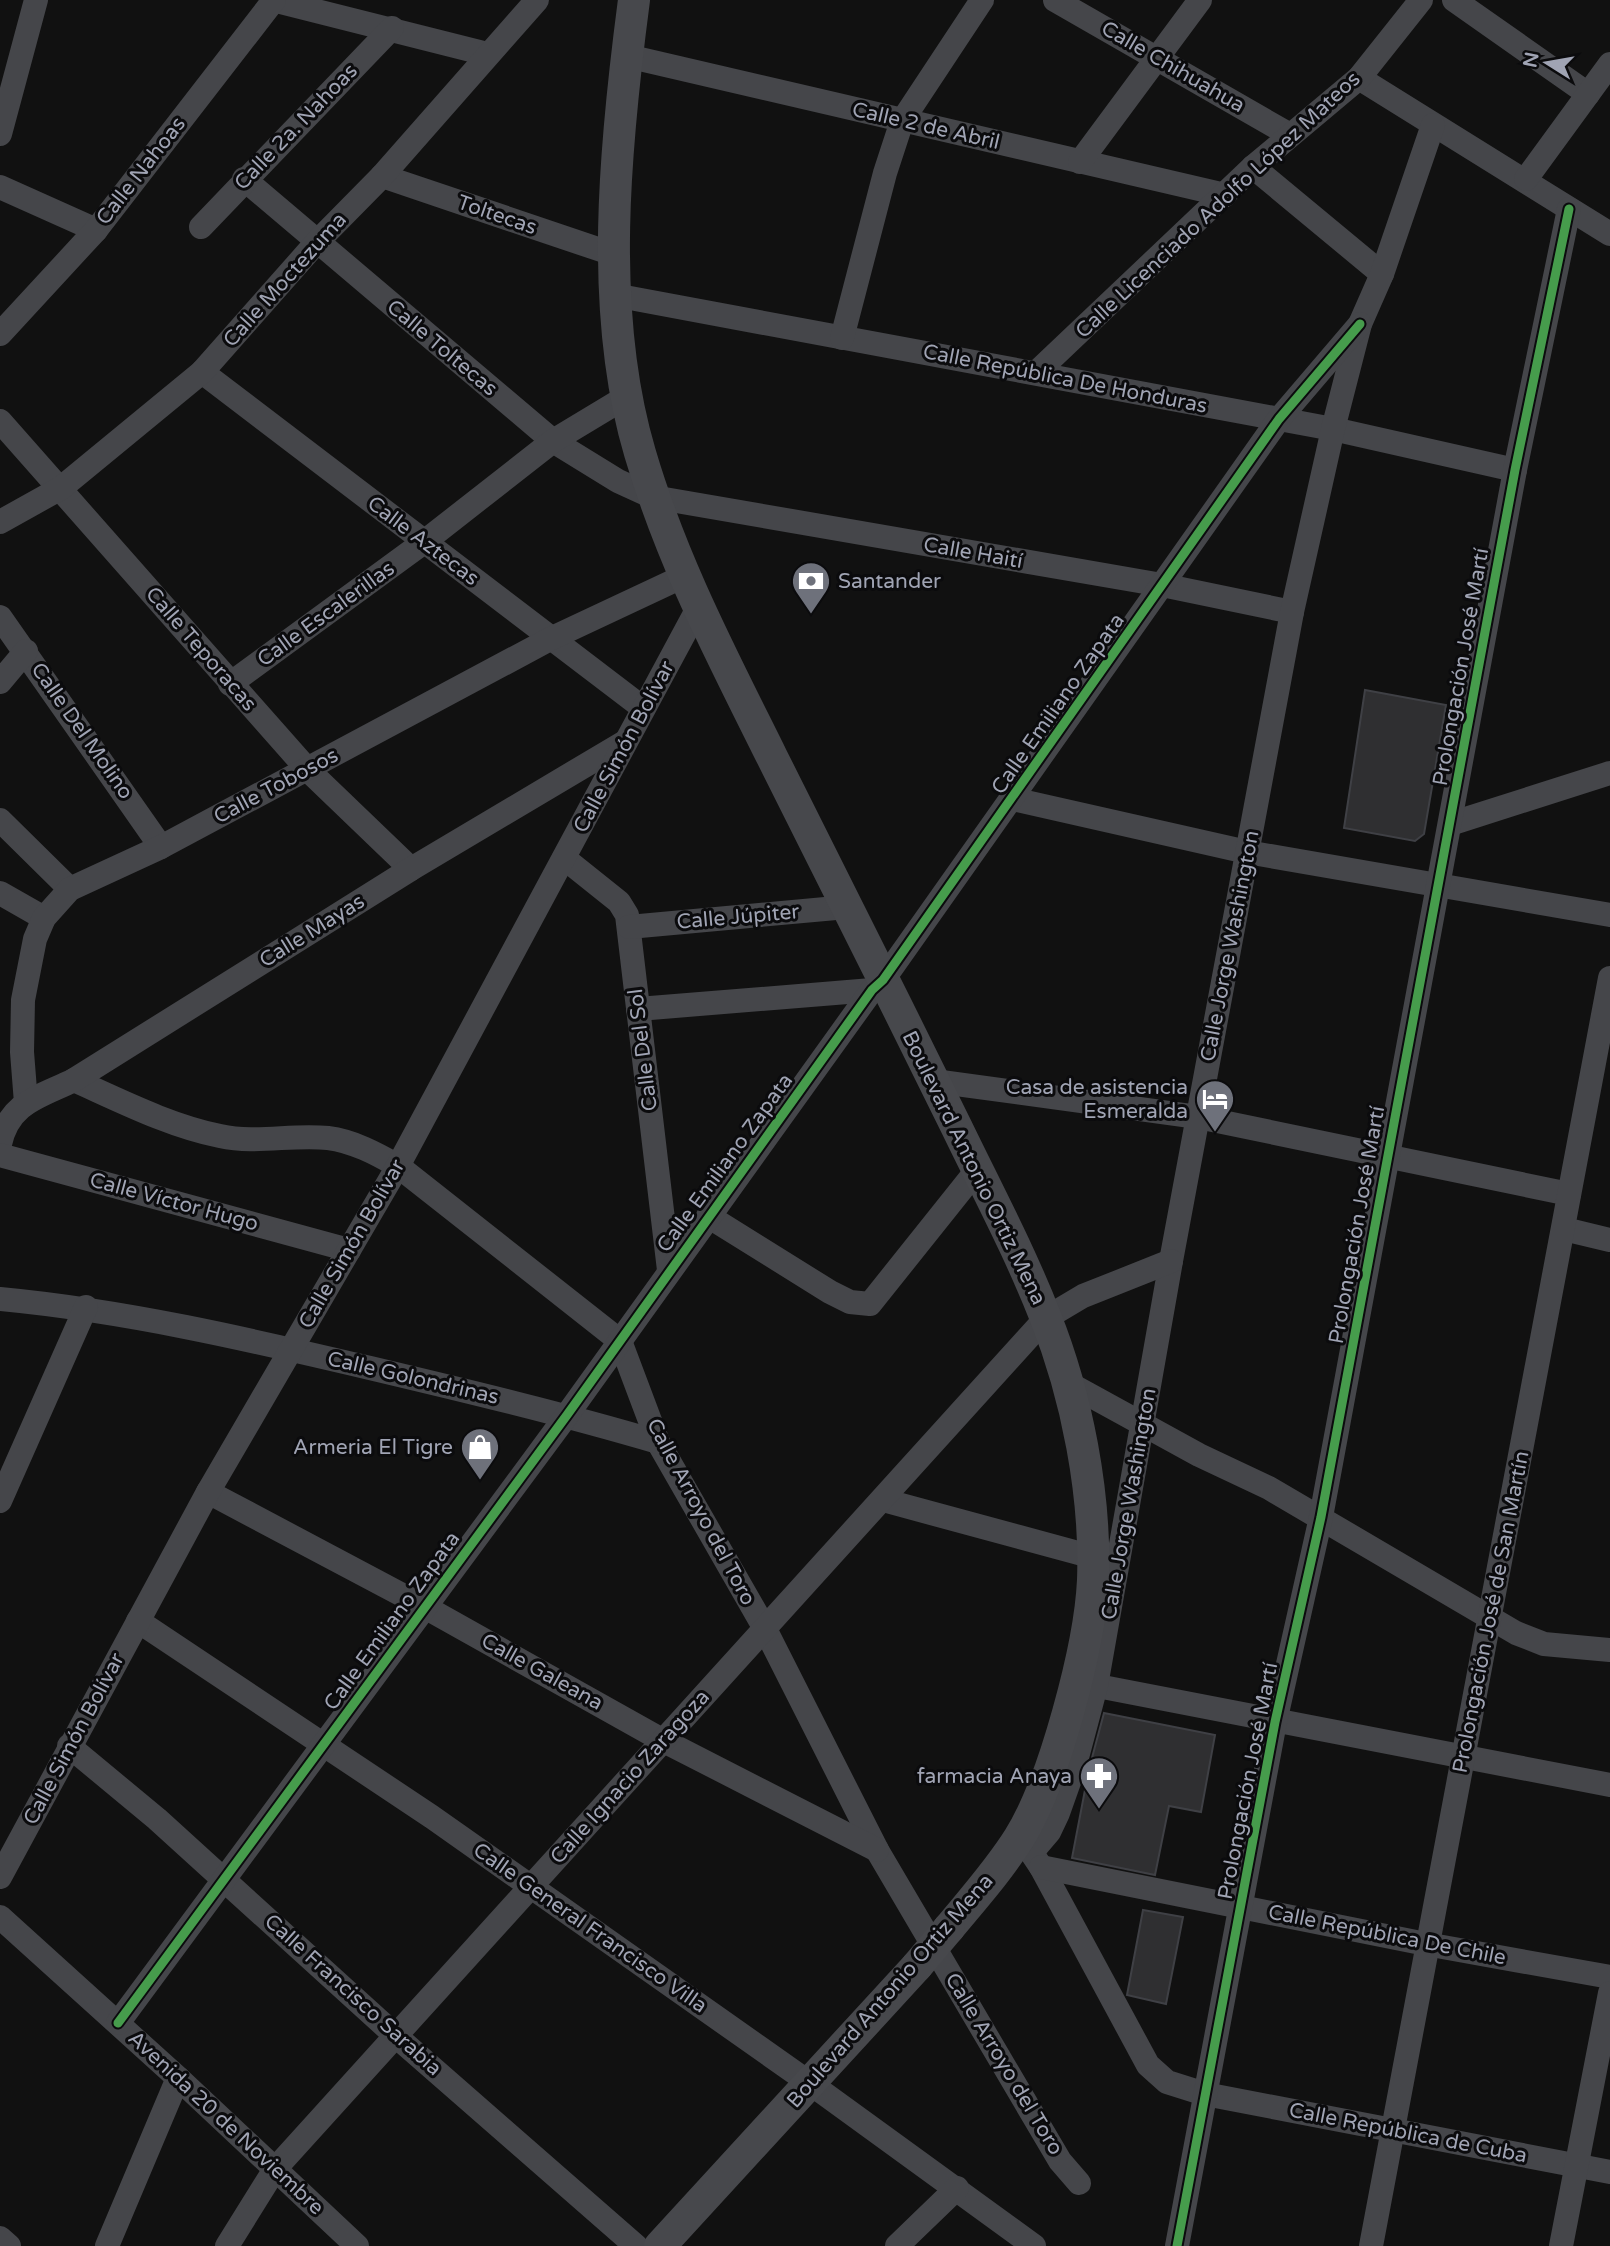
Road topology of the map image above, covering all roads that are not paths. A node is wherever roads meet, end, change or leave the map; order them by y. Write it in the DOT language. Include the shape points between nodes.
graph roads {
  1 [pos="36,0"];
  2 [pos="273,0"];
  3 [pos="537,0"];
  4 [pos="634,0"];
  5 [pos="982,0"];
  6 [pos="1055,0"];
  7 [pos="1200,0"];
  8 [pos="1421,0"];
  9 [pos="1454,0"];
  10 [pos="392,28"];
  11 [pos="487,54"];
  12 [pos="627,56"];
  13 [pos="1156,57"];
  14 [pos="1610,64"];
  15 [pos="1359,78"];
  16 [pos="1588,94"];
  17 [pos="902,121"];
  18 [pos="1433,125"];
  19 [pos="0,134"];
  20 [pos="1290,135"];
  21 [pos="1080,162"];
  22 [pos="1253,167"];
  23 [pos="382,176"];
  24 [pos="244,179"];
  25 [pos="1526,179"];
  26 [pos="0,187"];
  27 [pos="1224,195"];
  28 [pos="1569,209"];
  29 [pos="201,227"];
  30 [pos="96,230"];
  31 [pos="1610,233"];
  32 [pos="316,243"];
  33 [pos="613,254"];
  34 [pos="1382,274"];
  35 [pos="614,295"];
  36 [pos="1360,324"];
  37 [pos="0,334"];
  38 [pos="842,338"];
  39 [pos="202,372"];
  40 [pos="1037,372"];
  41 [pos="626,397"];
  42 [pos="1279,419"];
  43 [pos="2,426"];
  44 [pos="1333,429"];
  45 [pos="553,441"];
  46 [pos="1515,470"];
  47 [pos="61,488"];
  48 [pos="653,498"];
  49 [pos="0,522"];
  50 [pos="424,542"];
  51 [pos="682,577"];
  52 [pos="1162,585"];
  53 [pos="698,608"];
  54 [pos="1292,612"];
  55 [pos="0,617"];
  56 [pos="552,638"];
  57 [pos="26,651"];
  58 [pos="0,682"];
  59 [pos="230,684"];
  60 [pos="643,708"];
  61 [pos="624,743"];
  62 [pos="308,770"];
  63 [pos="1610,773"];
  64 [pos="1013,799"];
  65 [pos="0,820"];
  66 [pos="1450,824"];
  67 [pos="161,847"];
  68 [pos="1247,852"];
  69 [pos="564,859"];
  70 [pos="411,869"];
  71 [pos="1440,884"];
  72 [pos="70,889"];
  73 [pos="0,893"];
  74 [pos="847,907"];
  75 [pos="1610,915"];
  76 [pos="44,918"];
  77 [pos="629,927"];
  78 [pos="1610,978"];
  79 [pos="878,985"];
  80 [pos="638,1009"];
  81 [pos="74,1080"];
  82 [pos="934,1082"];
  83 [pos="26,1103"];
  84 [pos="1198,1117"];
  85 [pos="1,1130"];
  86 [pos="0,1154"];
  87 [pos="1387,1154"];
  88 [pos="398,1166"];
  89 [pos="978,1170"];
  90 [pos="1569,1194"];
  91 [pos="708,1216"];
  92 [pos="1564,1229"];
  93 [pos="1610,1240"];
  94 [pos="349,1250"];
  95 [pos="1171,1261"];
  96 [pos="669,1270"];
  97 [pos="0,1299"];
  98 [pos="86,1307"];
  99 [pos="1046,1318"];
  100 [pos="620,1341"];
  101 [pos="290,1349"];
  102 [pos="1066,1382"];
  103 [pos="567,1415"];
  104 [pos="1144,1425"];
  105 [pos="658,1442"];
  106 [pos="208,1492"];
  107 [pos="883,1500"];
  108 [pos="0,1501"];
  109 [pos="1321,1517"];
  110 [pos="1093,1557"];
  111 [pos="424,1606"];
  112 [pos="1490,1618"];
  113 [pos="138,1621"];
  114 [pos="764,1627"];
  115 [pos="1610,1650"];
  116 [pos="1085,1683"];
  117 [pos="1275,1722"];
  118 [pos="662,1740"];
  119 [pos="324,1742"];
  120 [pos="69,1746"];
  121 [pos="1464,1757"];
  122 [pos="1610,1785"];
  123 [pos="877,1850"];
  124 [pos="1031,1852"];
  125 [pos="0,1877"];
  126 [pos="226,1880"];
  127 [pos="531,1888"];
  128 [pos="1241,1908"];
  129 [pos="0,1917"];
  130 [pos="1426,1944"];
  131 [pos="1610,1977"];
  132 [pos="1610,1993"];
  133 [pos="118,2023"];
  134 [pos="397,2037"];
  135 [pos="178,2078"];
  136 [pos="811,2084"];
  137 [pos="1205,2094"];
  138 [pos="1393,2130"];
  139 [pos="1577,2165"];
  140 [pos="275,2169"];
  141 [pos="1610,2172"];
  142 [pos="1079,2183"];
  143 [pos="957,2188"];
  144 [pos="0,2238"];
  145 [pos="353,2245"];
  146 [pos="9,2246"];
  147 [pos="107,2246"];
  148 [pos="227,2246"];
  149 [pos="636,2246"];
  150 [pos="660,2246"];
  151 [pos="898,2246"];
  152 [pos="1034,2246"];
  153 [pos="1177,2246"];
  154 [pos="1371,2246"];
  155 [pos="1561,2246"];
  1 -- 19 [label="street"];
  2 -- 10 [label="street"];
  2 -- 30 [label="street, Calle Nahoas"];
  3 -- 11 [label="street, Calle Moctezuma"];
  4 -- 12 [label="main road, Boulevard Antonio Ortiz Mena"];
  5 -- 17 [label="street"];
  6 -- 13 [label="street, Calle Chihuahua"];
  7 -- 13 [label="street"];
  8 -- 15 [label="street, Calle Licenciado Adolfo López Mateos"];
  9 -- 16 [label="street"];
  10 -- 11 [label="street"];
  10 -- 24 [label="street, Calle 2a. Nahoas"];
  11 -- 23 [label="street, Calle Moctezuma"];
  12 -- 17 [label="street, Calle 2 de Abril"];
  12 -- 33 [label="main road, Boulevard Antonio Ortiz Mena"];
  13 -- 20 [label="street, Calle Chihuahua"];
  13 -- 21 [label="street"];
  14 -- 16 [label="street"];
  15 -- 18 [label="street"];
  15 -- 20 [label="street, Calle Licenciado Adolfo López Mateos"];
  16 -- 25 [label="street"];
  17 -- 21 [label="street, Calle 2 de Abril"];
  17 -- 38 [label="street"];
  18 -- 25 [label="street"];
  18 -- 34 [label="street, Calle Jorge Washington"];
  20 -- 22 [label="street, Calle Licenciado Adolfo López Mateos"];
  21 -- 27 [label="street, Calle 2 de Abril"];
  22 -- 27 [label="street, Calle Licenciado Adolfo López Mateos"];
  22 -- 34 [label="street"];
  23 -- 32 [label="street, Calle Moctezuma"];
  23 -- 33 [label="street, Toltecas"];
  24 -- 29 [label="street, Calle 2a. Nahoas"];
  24 -- 32 [label="street, Calle Toltecas"];
  25 -- 28 [label="street"];
  26 -- 30 [label="street"];
  27 -- 40 [label="street, Calle Licenciado Adolfo López Mateos"];
  28 -- 31 [label="street"];
  28 -- 46 [label="street, Prolongación José Martí"];
  30 -- 37 [label="street, Calle Nahoas"];
  32 -- 39 [label="street, Calle Moctezuma"];
  32 -- 45 [label="street, Calle Toltecas"];
  33 -- 35 [label="main road, Boulevard Antonio Ortiz Mena"];
  34 -- 36 [label="street, Calle Jorge Washington"];
  35 -- 38 [label="street, Calle República De Honduras"];
  35 -- 41 [label="main road, Boulevard Antonio Ortiz Mena"];
  36 -- 42 [label="street, Calle Emiliano Zapata"];
  36 -- 44 [label="street, Calle Jorge Washington"];
  38 -- 40 [label="street, Calle República De Honduras"];
  39 -- 47 [label="street, Calle Moctezuma"];
  39 -- 50 [label="street, Calle Aztecas"];
  40 -- 42 [label="street, Calle República De Honduras"];
  41 -- 45 [label="street, Calle Escalerillas"];
  41 -- 48 [label="main road, Boulevard Antonio Ortiz Mena"];
  42 -- 44 [label="street, Calle República De Honduras"];
  42 -- 52 [label="street, Calle Emiliano Zapata"];
  43 -- 47 [label="street, Calle Teporacas"];
  44 -- 46 [label="street, Calle República De Honduras"];
  44 -- 54 [label="street, Calle Jorge Washington"];
  45 -- 48 [label="street, Calle Toltecas"];
  45 -- 50 [label="street, Calle Escalerillas"];
  46 -- 66 [label="street, Prolongación José Martí"];
  47 -- 49 [label="street, Calle Moctezuma"];
  47 -- 59 [label="street, Calle Teporacas"];
  48 -- 51 [label="main road, Boulevard Antonio Ortiz Mena"];
  48 -- 52 [label="street, Calle Haití"];
  50 -- 56 [label="street, Calle Aztecas"];
  50 -- 59 [label="street, Calle Escalerillas"];
  51 -- 53 [label="main road, Boulevard Antonio Ortiz Mena"];
  51 -- 56 [label="street, Calle Tobosos"];
  52 -- 54 [label="street, Calle Haití"];
  52 -- 64 [label="street, Calle Emiliano Zapata"];
  53 -- 60 [label="street, Calle Simón Bolívar"];
  53 -- 74 [label="main road, Boulevard Antonio Ortiz Mena"];
  54 -- 68 [label="street, Calle Jorge Washington"];
  55 -- 57 [label="street, Calle Del Molino"];
  56 -- 60 [label="street, Calle Aztecas"];
  56 -- 62 [label="street, Calle Tobosos"];
  57 -- 58 [label="street"];
  57 -- 67 [label="street, Calle Del Molino"];
  59 -- 62 [label="street, Calle Teporacas"];
  60 -- 61 [label="street, Calle Simón Bolívar"];
  61 -- 69 [label="street, Calle Simón Bolívar"];
  61 -- 70 [label="street, Calle Mayas"];
  62 -- 67 [label="street, Calle Tobosos"];
  62 -- 70 [label="street, Calle Teporacas"];
  63 -- 66 [label="street"];
  64 -- 68 [label="street"];
  64 -- 79 [label="street, Calle Emiliano Zapata"];
  65 -- 72 [label="street"];
  66 -- 71 [label="street, Prolongación José Martí"];
  67 -- 72 [label="street, Calle Tobosos"];
  68 -- 71 [label="street"];
  68 -- 84 [label="street, Calle Jorge Washington"];
  69 -- 77 [label="street, Calle Del Sol" via="619,902"];
  69 -- 88 [label="street, Calle Simón Bolívar"];
  70 -- 81 [label="street, Calle Mayas"];
  71 -- 75 [label="street"];
  71 -- 87 [label="street, Prolongación José Martí"];
  72 -- 76 [label="street, Calle Tobosos"];
  73 -- 76 [label="street"];
  74 -- 77 [label="street, Calle Júpiter"];
  74 -- 79 [label="main road, Boulevard Antonio Ortiz Mena"];
  76 -- 83 [label="street, Calle Tobosos" via="35,939 23,1000"];
  77 -- 80 [label="street, Calle Del Sol"];
  78 -- 90 [label="street, Prolongación José de San Martín"];
  79 -- 80 [label="street"];
  79 -- 82 [label="main road, Boulevard Antonio Ortiz Mena"];
  79 -- 91 [label="street, Calle Emiliano Zapata"];
  80 -- 96 [label="street, Calle Del Sol"];
  81 -- 83 [label="street, Calle Mayas"];
  81 -- 88 [label="street" via="219,1136 244,1140 330,1138"];
  82 -- 84 [label="street"];
  82 -- 89 [label="main road, Boulevard Antonio Ortiz Mena"];
  83 -- 85 [label="street, Calle Mayas"];
  84 -- 87 [label="street"];
  84 -- 95 [label="street, Calle Jorge Washington"];
  86 -- 94 [label="street, Calle Víctor Hugo"];
  87 -- 90 [label="street"];
  87 -- 109 [label="street, Prolongación José Martí"];
  88 -- 94 [label="street, Calle Simón Bolívar"];
  88 -- 100 [label="street"];
  89 -- 91 [label="street" via="876,1299 863,1305 830,1292"];
  89 -- 99 [label="main road, Boulevard Antonio Ortiz Mena"];
  90 -- 92 [label="street, Prolongación José de San Martín"];
  91 -- 96 [label="street, Calle Emiliano Zapata"];
  92 -- 93 [label="street"];
  92 -- 112 [label="street, Prolongación José de San Martín"];
  94 -- 101 [label="street, Calle Simón Bolívar"];
  95 -- 99 [label="street, Calle Ignacio Zaragoza" via="1083,1296"];
  95 -- 104 [label="street, Calle Jorge Washington"];
  96 -- 100 [label="street, Calle Emiliano Zapata"];
  97 -- 98 [label="street, Calle Golondrinas"];
  98 -- 101 [label="street, Calle Golondrinas"];
  98 -- 108 [label="street"];
  99 -- 102 [label="main road, Boulevard Antonio Ortiz Mena"];
  99 -- 107 [label="street, Calle Ignacio Zaragoza"];
  100 -- 103 [label="street, Calle Emiliano Zapata"];
  100 -- 105 [label="street, Calle Arroyo del Toro"];
  101 -- 103 [label="street, Calle Golondrinas"];
  101 -- 106 [label="street, Calle Simón Bolívar"];
  102 -- 104 [label="street"];
  102 -- 110 [label="main road, Boulevard Antonio Ortiz Mena" via="1086,1473"];
  103 -- 105 [label="street, Calle Golondrinas"];
  103 -- 111 [label="street, Calle Emiliano Zapata"];
  104 -- 109 [label="street"];
  104 -- 116 [label="street, Calle Jorge Washington"];
  105 -- 114 [label="street, Calle Arroyo del Toro"];
  106 -- 111 [label="street, Calle Galeana"];
  106 -- 113 [label="street, Calle Simón Bolívar"];
  107 -- 110 [label="street"];
  107 -- 114 [label="street, Calle Ignacio Zaragoza"];
  109 -- 112 [label="street"];
  109 -- 117 [label="street, Prolongación José Martí"];
  110 -- 116 [label="main road, Boulevard Antonio Ortiz Mena"];
  111 -- 118 [label="street, Calle Galeana"];
  111 -- 119 [label="street, Calle Emiliano Zapata"];
  112 -- 115 [label="street" via="1544,1644"];
  112 -- 121 [label="street, Prolongación José de San Martín"];
  113 -- 119 [label="street, Calle General Francisco Villa"];
  113 -- 120 [label="street, Calle Simón Bolívar"];
  114 -- 118 [label="street, Calle Ignacio Zaragoza"];
  114 -- 123 [label="street, Calle Arroyo del Toro"];
  116 -- 117 [label="street"];
  116 -- 124 [label="main road, Boulevard Antonio Ortiz Mena" via="1041,1791"];
  117 -- 121 [label="street"];
  117 -- 128 [label="street, Prolongación José Martí"];
  118 -- 123 [label="street, Calle Galeana"];
  118 -- 127 [label="street, Calle Ignacio Zaragoza"];
  119 -- 126 [label="street, Calle Emiliano Zapata"];
  119 -- 127 [label="street, Calle General Francisco Villa"];
  120 -- 125 [label="street, Calle Simón Bolívar"];
  120 -- 126 [label="street, Calle Francisco Sarabia"];
  121 -- 122 [label="street"];
  121 -- 130 [label="street, Prolongación José de San Martín"];
  123 -- 142 [label="street, Calle Arroyo del Toro" via="1060,2161"];
  124 -- 128 [label="street, Calle República De Chile"];
  124 -- 136 [label="main road, Boulevard Antonio Ortiz Mena, bridge" via="949,1928"];
  124 -- 137 [label="street, Calle República de Cuba" via="1148,2065 1167,2082"];
  126 -- 133 [label="street, Calle Emiliano Zapata"];
  126 -- 134 [label="street, Calle Francisco Sarabia"];
  127 -- 134 [label="street, Calle Ignacio Zaragoza"];
  127 -- 136 [label="street, Calle General Francisco Villa"];
  128 -- 130 [label="street, Calle República De Chile"];
  128 -- 137 [label="street, Prolongación José Martí"];
  129 -- 133 [label="street, Avenida 20 de Noviembre"];
  130 -- 131 [label="street, Calle República De Chile"];
  130 -- 138 [label="street, Prolongación José de San Martín"];
  132 -- 139 [label="street"];
  133 -- 135 [label="street, Avenida 20 de Noviembre"];
  134 -- 140 [label="street, Calle Ignacio Zaragoza"];
  134 -- 149 [label="street, Calle Francisco Sarabia"];
  135 -- 140 [label="street, Avenida 20 de Noviembre"];
  135 -- 147 [label="street"];
  136 -- 143 [label="street, Calle General Francisco Villa"];
  136 -- 150 [label="main road, Boulevard Antonio Ortiz Mena"];
  137 -- 138 [label="street, Calle República de Cuba"];
  137 -- 153 [label="street, Prolongación José Martí"];
  138 -- 139 [label="street, Calle República de Cuba"];
  138 -- 154 [label="street, Prolongación José de San Martín"];
  139 -- 141 [label="street, Calle República de Cuba"];
  139 -- 155 [label="street"];
  140 -- 145 [label="street, Avenida 20 de Noviembre"];
  140 -- 148 [label="street, Calle Ignacio Zaragoza"];
  143 -- 151 [label="street"];
  143 -- 152 [label="street, Calle General Francisco Villa"];
  144 -- 146 [label="street"];
}
